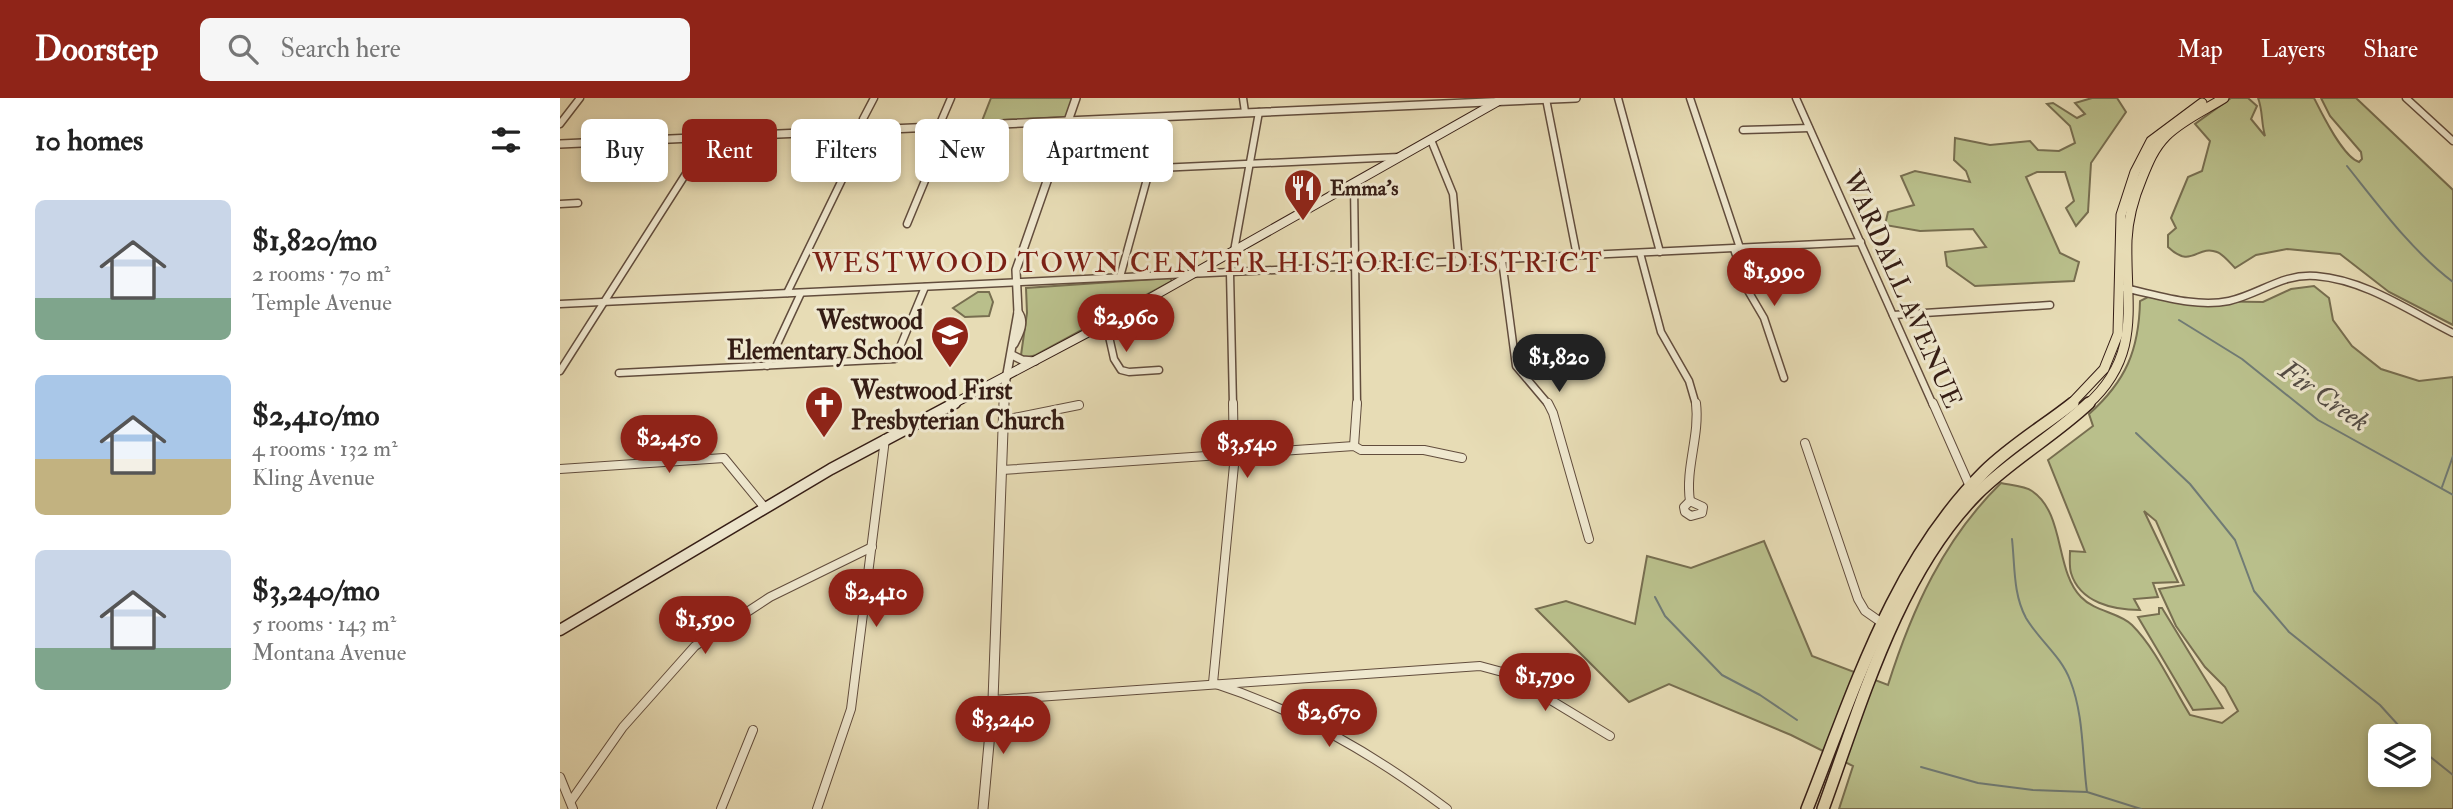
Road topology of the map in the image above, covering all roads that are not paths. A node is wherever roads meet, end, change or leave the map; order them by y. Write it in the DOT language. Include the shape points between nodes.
graph roads {
  1 [pos="580,98"];
  2 [pos="874,98"];
  3 [pos="951,98"];
  4 [pos="1076,98"];
  5 [pos="1243,98"];
  6 [pos="1576,98"];
  7 [pos="1618,98"];
  8 [pos="1690,98"];
  9 [pos="1796,98"];
  10 [pos="2210,98"];
  11 [pos="2224,98"];
  12 [pos="2406,98"];
  13 [pos="1535,99"];
  14 [pos="1546,99"];
  15 [pos="1476,100"];
  16 [pos="1501,100"];
  17 [pos="1465,103"];
  18 [pos="1245,112"];
  19 [pos="1259,112"];
  20 [pos="2190,115"];
  21 [pos="1472,117"];
  22 [pos="865,119"];
  23 [pos="942,119"];
  24 [pos="1070,119"];
  25 [pos="1092,119"];
  26 [pos="560,124"];
  27 [pos="1809,128"];
  28 [pos="1743,130"];
  29 [pos="682,137"];
  30 [pos="1431,140"];
  31 [pos="2453,141"];
  32 [pos="560,144"];
  33 [pos="1402,156"];
  34 [pos="1249,163"];
  35 [pos="1173,167"];
  36 [pos="682,180"];
  37 [pos="841,182"];
  38 [pos="924,182"];
  39 [pos="1047,182"];
  40 [pos="1146,182"];
  41 [pos="1354,184"];
  42 [pos="578,203"];
  43 [pos="560,204"];
  44 [pos="907,223"];
  45 [pos="1861,242"];
  46 [pos="1737,249"];
  47 [pos="1234,251"];
  48 [pos="1660,252"];
  49 [pos="1640,253"];
  50 [pos="1577,256"];
  51 [pos="1502,260"];
  52 [pos="1459,262"];
  53 [pos="1357,266"];
  54 [pos="1230,272"];
  55 [pos="1193,274"];
  56 [pos="1120,278"];
  57 [pos="1016,283"];
  58 [pos="925,287"];
  59 [pos="2125,288"];
  60 [pos="787,293"];
  61 [pos="802,293"];
  62 [pos="605,302"];
  63 [pos="560,304"];
  64 [pos="2050,305"];
  65 [pos="1893,315"];
  66 [pos="1106,323"];
  67 [pos="2453,333"];
  68 [pos="1012,355"];
  69 [pos="1035,361"];
  70 [pos="767,366"];
  71 [pos="1159,370"];
  72 [pos="560,371"];
  73 [pos="619,373"];
  74 [pos="1007,376"];
  75 [pos="1784,378"];
  76 [pos="1079,405"];
  77 [pos="1003,419"];
  78 [pos="885,439"];
  79 [pos="1805,443"];
  80 [pos="1354,446"];
  81 [pos="1233,454"];
  82 [pos="1462,458"];
  83 [pos="560,468"];
  84 [pos="1002,470"];
  85 [pos="1972,491"];
  86 [pos="1690,501"];
  87 [pos="765,508"];
  88 [pos="1588,539"];
  89 [pos="872,547"];
  90 [pos="1886,626"];
  91 [pos="560,630"];
  92 [pos="1213,683"];
  93 [pos="993,700"];
  94 [pos="752,730"];
  95 [pos="1610,736"];
  96 [pos="560,778"];
  97 [pos="572,805"];
  98 [pos="721,809"];
  99 [pos="817,809"];
  100 [pos="983,809"];
  101 [pos="1447,809"];
  102 [pos="1807,809"];
  103 [pos="1822,809"];
  1 -- 26 [label="street"];
  2 -- 22 [label="street"];
  3 -- 23 [label="street"];
  4 -- 24 [label="street"];
  5 -- 18 [label="street"];
  6 -- 14 [label="street"];
  7 -- 48 [label="street"];
  8 -- 46 [label="street"];
  9 -- 27 [label="street, WARDALL AVENUE"];
  10 -- 20 [label="main road"];
  11 -- 20 [label="main road"];
  12 -- 31 [label="street"];
  13 -- 14 [label="street"];
  13 -- 16 [label="street"];
  14 -- 50 [label="street"];
  15 -- 16 [label="street"];
  15 -- 17 [label="street"];
  16 -- 21 [label="main road"];
  17 -- 19 [label="street"];
  17 -- 21 [label="street" via="1474,109"];
  18 -- 19 [label="street"];
  18 -- 25 [label="street"];
  19 -- 34 [label="street"];
  20 -- 59 [label="main road" via="2151,141 2135,172 2121,215"];
  21 -- 30 [label="main road"];
  27 -- 28 [label="street"];
  27 -- 45 [label="street, WARDALL AVENUE"];
  29 -- 32 [label="street"];
  30 -- 33 [label="main road"];
  30 -- 52 [label="street" via="1453,194"];
  33 -- 34 [label="street"];
  33 -- 41 [label="main road"];
  34 -- 35 [label="street"];
  34 -- 47 [label="street"];
  36 -- 62 [label="street"];
  37 -- 60 [label="street"];
  38 -- 44 [label="street"];
  39 -- 57 [label="street" via="1018,263"];
  40 -- 56 [label="street"];
  41 -- 47 [label="main road"];
  41 -- 53 [label="street"];
  42 -- 43 [label="street"];
  45 -- 46 [label="street"];
  45 -- 65 [label="street, WARDALL AVENUE"];
  46 -- 48 [label="street"];
  46 -- 75 [label="street" via="1747,289 1764,318"];
  47 -- 55 [label="main road"];
  48 -- 49 [label="street"];
  49 -- 50 [label="street"];
  49 -- 86 [label="street" via="1660,330 1695,398 1697,419 1688,465"];
  50 -- 51 [label="street"];
  51 -- 52 [label="street"];
  51 -- 88 [label="street" via="1516,366 1553,413"];
  52 -- 53 [label="street"];
  53 -- 54 [label="street"];
  53 -- 80 [label="street"];
  54 -- 55 [label="street"];
  54 -- 81 [label="street"];
  55 -- 56 [label="street"];
  55 -- 66 [label="main road"];
  56 -- 57 [label="street"];
  57 -- 58 [label="street"];
  57 -- 68 [label="street" via="1021,331"];
  58 -- 61 [label="street"];
  58 -- 70 [label="street" via="895,359"];
  59 -- 67 [label="street" via="2210,303 2230,301 2275,280 2316,276 2363,287"];
  59 -- 85 [label="main road" via="2118,334 2104,369 2077,400 2010,450"];
  60 -- 61 [label="street"];
  60 -- 62 [label="street"];
  61 -- 70 [label="street"];
  62 -- 63 [label="street"];
  62 -- 72 [label="street"];
  64 -- 65 [label="street"];
  65 -- 85 [label="street, WARDALL AVENUE"];
  66 -- 69 [label="main road"];
  66 -- 71 [label="street" via="1119,371"];
  68 -- 69 [label="street"];
  68 -- 74 [label="street"];
  69 -- 74 [label="main road"];
  70 -- 73 [label="street"];
  74 -- 77 [label="street"];
  74 -- 78 [label="main road"];
  76 -- 77 [label="street"];
  77 -- 84 [label="street"];
  78 -- 87 [label="main road"];
  78 -- 89 [label="street"];
  79 -- 90 [label="street" via="1858,599 1865,611"];
  80 -- 81 [label="street"];
  80 -- 82 [label="street" via="1361,450 1434,450"];
  81 -- 84 [label="street"];
  81 -- 92 [label="street"];
  83 -- 87 [label="street" via="724,458"];
  84 -- 93 [label="street"];
  85 -- 90 [label="main road" via="1929,536 1889,604"];
  87 -- 91 [label="main road"];
  89 -- 97 [label="street" via="770,597 695,646 623,727"];
  89 -- 99 [label="street" via="851,709"];
  90 -- 102 [label="main road"];
  90 -- 103 [label="main road"];
  92 -- 93 [label="street"];
  92 -- 95 [label="street" via="1489,667"];
  92 -- 101 [label="street" via="1298,715"];
  93 -- 100 [label="street"];
  94 -- 98 [label="street"];
  96 -- 97 [label="street"];
}
